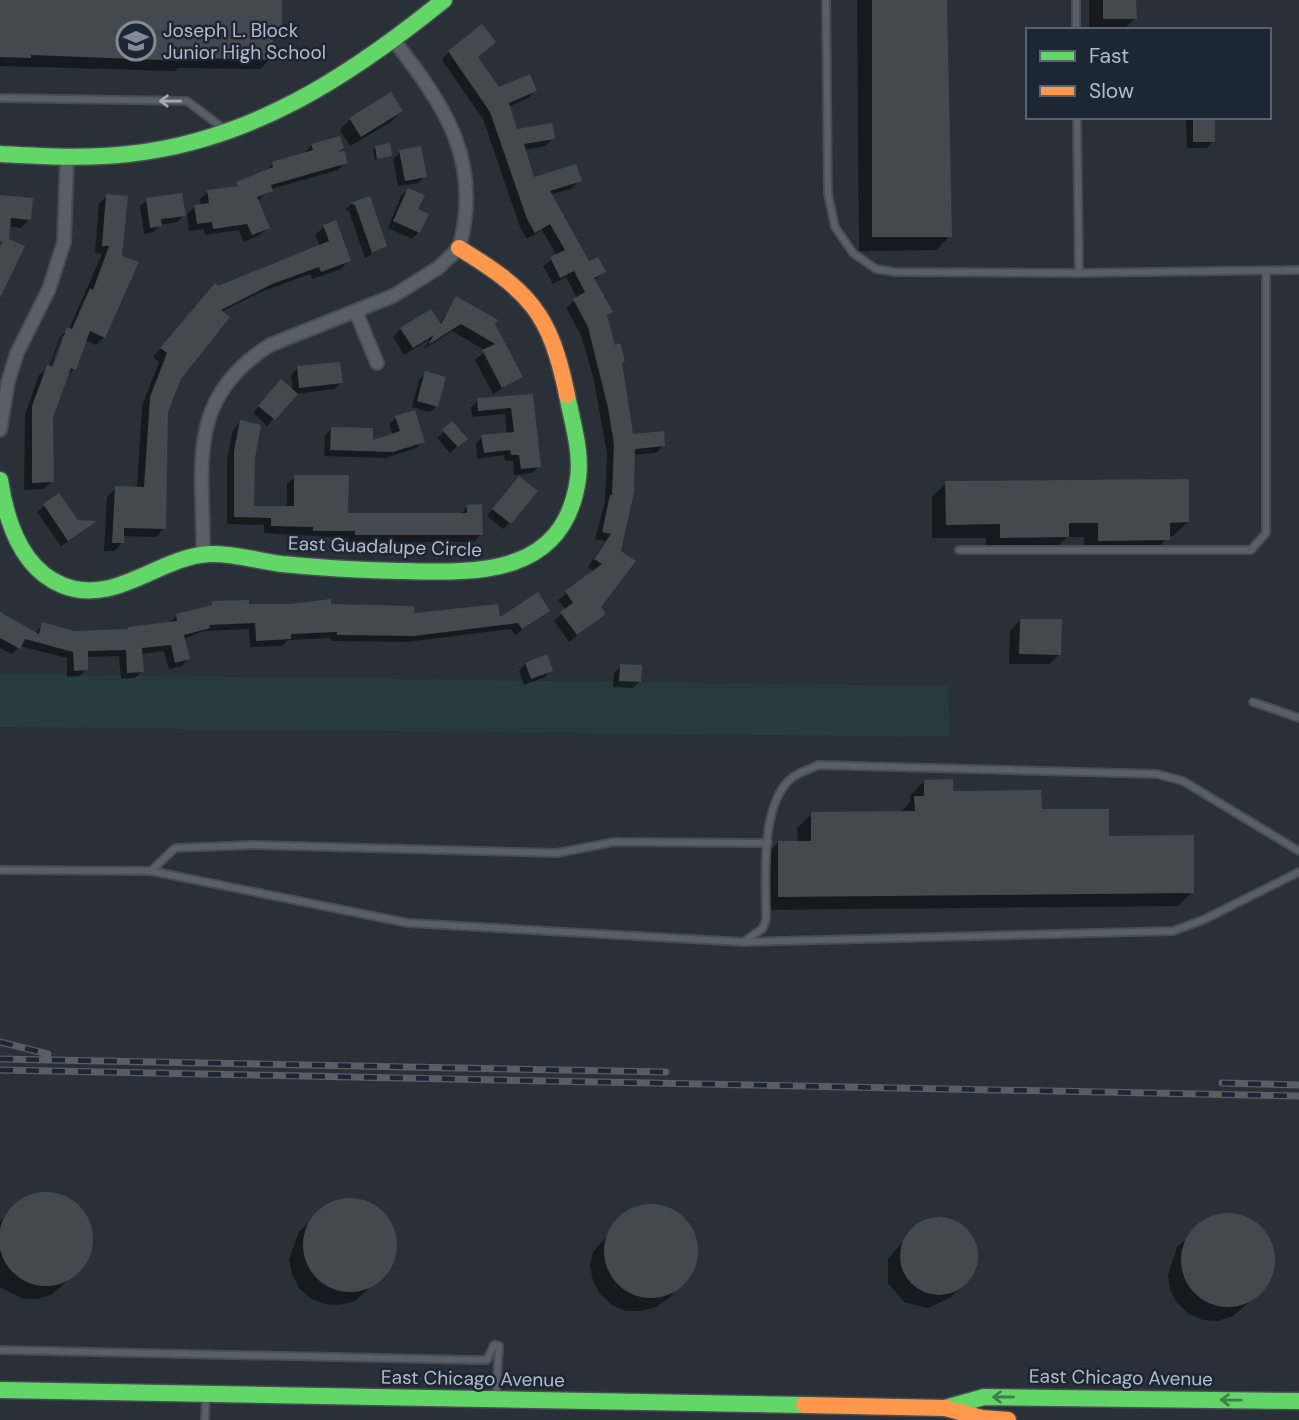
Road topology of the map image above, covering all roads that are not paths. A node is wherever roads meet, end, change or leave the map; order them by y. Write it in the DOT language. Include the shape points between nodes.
graph roads {
  1 [pos="444,0"];
  2 [pos="826,0"];
  3 [pos="1076,0"];
  4 [pos="1076,28"];
  5 [pos="395,42"];
  6 [pos="0,98"];
  7 [pos="1077,119"];
  8 [pos="228,132"];
  9 [pos="0,154"];
  10 [pos="67,158"];
  11 [pos="459,248"];
  12 [pos="1299,270"];
  13 [pos="1266,271"];
  14 [pos="1079,273"];
  15 [pos="356,312"];
  16 [pos="377,363"];
  17 [pos="0,430"];
  18 [pos="0,480"];
  19 [pos="959,550"];
  20 [pos="203,554"];
  21 [pos="1253,702"];
  22 [pos="1299,718"];
  23 [pos="768,843"];
  24 [pos="1299,851"];
  25 [pos="0,870"];
  26 [pos="152,871"];
  27 [pos="1299,872"];
  28 [pos="743,942"];
  29 [pos="0,1350"];
  30 [pos="0,1390"];
  31 [pos="206,1394"];
  32 [pos="496,1399"];
  33 [pos="1299,1401"];
  34 [pos="945,1408"];
  35 [pos="205,1420"];
  36 [pos="1008,1420"];
  1 -- 5 [label="street"];
  2 -- 14 [label="lane" via="828,194 835,227 853,253 876,269 895,272"];
  3 -- 4 [label="lane"];
  5 -- 8 [label="street" via="302,102"];
  5 -- 11 [label="street" via="435,93 455,133 465,194"];
  8 -- 6 [label="lane, one-way" via="187,101"];
  7 -- 14 [label="lane"];
  8 -- 10 [label="street" via="136,153"];
  9 -- 10 [label="street"];
  10 -- 17 [label="street" via="64,242 49,289 17,353"];
  11 -- 15 [label="street" via="438,268 393,296"];
  11 -- 20 [label="street, East Guadalupe Circle" via="509,279 524,294 544,324 562,371 578,476 568,513 550,541 520,562 473,573 335,568"];
  12 -- 13 [label="lane"];
  13 -- 14 [label="lane"];
  13 -- 19 [label="lane" via="1266,533 1251,550"];
  15 -- 16 [label="street"];
  15 -- 20 [label="street" via="270,345 252,356 217,395 206,426"];
  18 -- 20 [label="street" via="7,520 18,541 34,564 74,589 101,589 134,581"];
  21 -- 22 [label="lane"];
  23 -- 24 [label="lane" via="769,818 778,796 792,778 818,765 1157,774 1183,781"];
  23 -- 26 [label="lane" via="614,842 557,853 252,845 175,848"];
  23 -- 28 [label="lane" via="766,919 763,928"];
  25 -- 26 [label="lane"];
  26 -- 28 [label="lane" via="408,923"];
  27 -- 28 [label="lane" via="1173,931"];
  29 -- 32 [label="lane" via="488,1360 494,1345 499,1346"];
  30 -- 31 [label="street, East Chicago Avenue"];
  31 -- 32 [label="street, East Chicago Avenue"];
  31 -- 35 [label="lane"];
  32 -- 34 [label="street, East Chicago Avenue"];
  33 -- 34 [label="street, East Chicago Avenue, one-way" via="984,1397"];
  34 -- 36 [label="street, East Chicago Avenue"];
}
